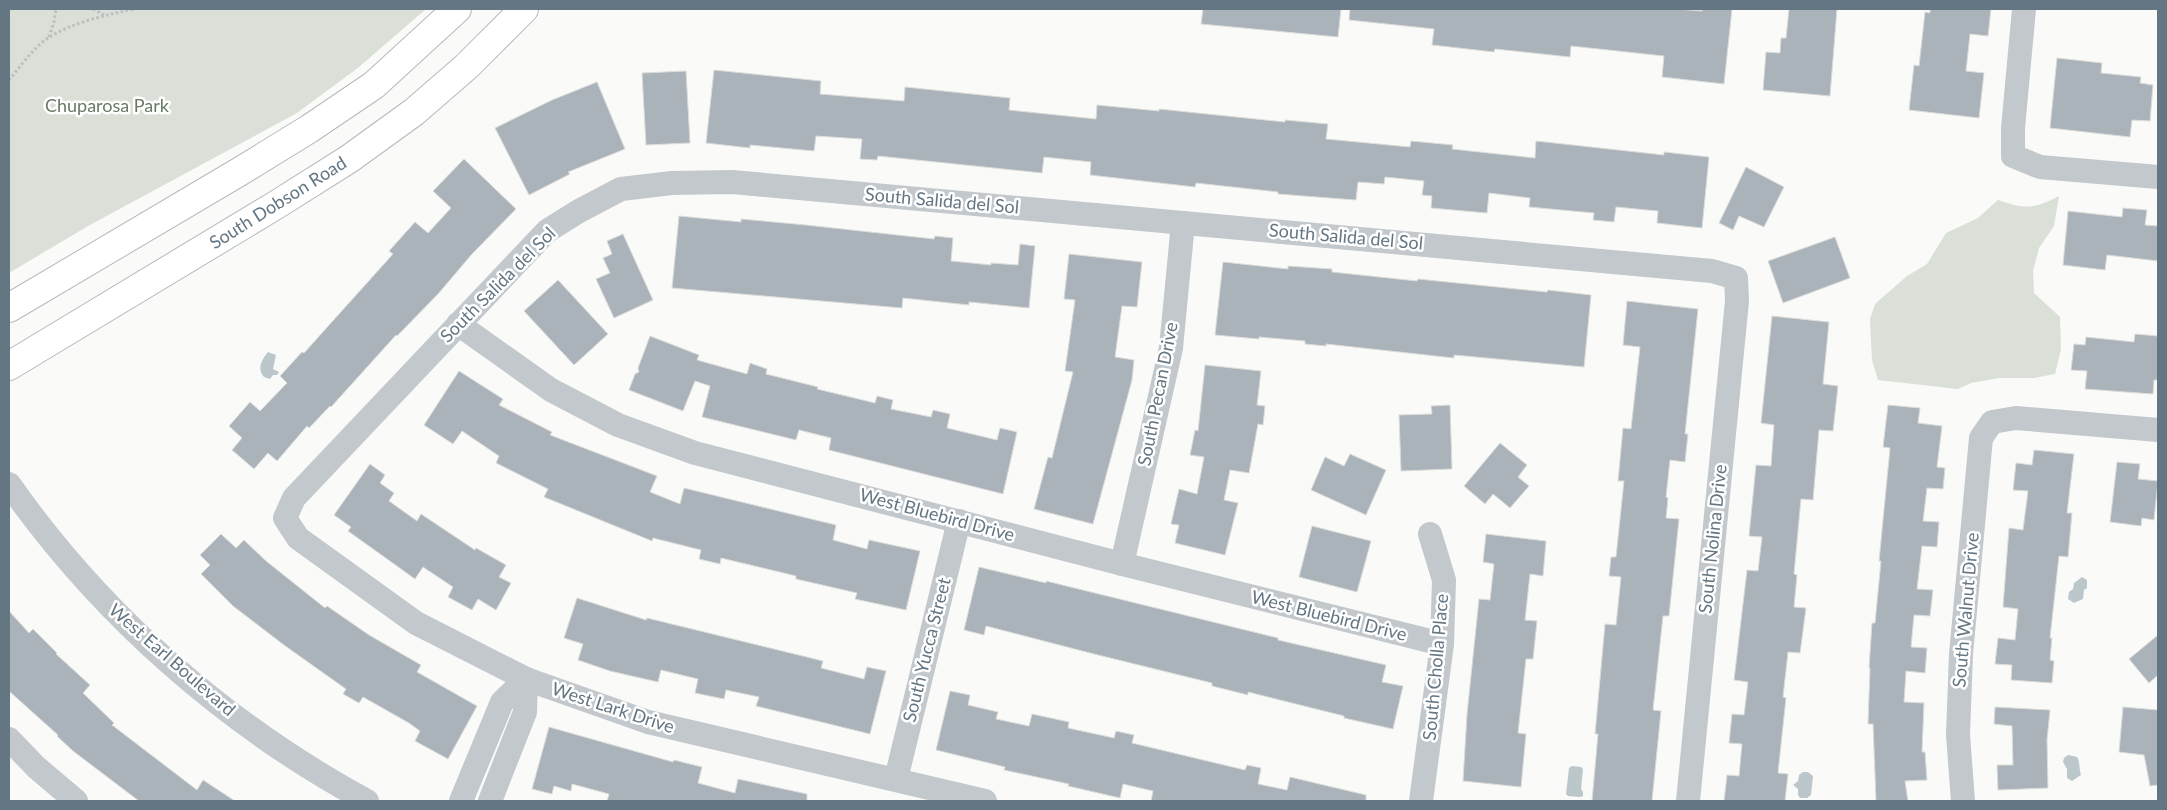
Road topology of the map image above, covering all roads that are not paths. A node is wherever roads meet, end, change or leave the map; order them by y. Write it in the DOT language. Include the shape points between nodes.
graph roads {
  1 [pos="457,9"];
  2 [pos="524,9"];
  3 [pos="2024,9"];
  4 [pos="2158,177"];
  5 [pos="1182,223"];
  6 [pos="1736,278"];
  7 [pos="9,308"];
  8 [pos="458,324"];
  9 [pos="9,366"];
  10 [pos="2158,430"];
  11 [pos="9,484"];
  12 [pos="285,518"];
  13 [pos="959,521"];
  14 [pos="1430,534"];
  15 [pos="1122,564"];
  16 [pos="1442,644"];
  17 [pos="526,679"];
  18 [pos="9,739"];
  19 [pos="896,779"];
  20 [pos="76,801"];
  21 [pos="367,801"];
  22 [pos="461,801"];
  23 [pos="490,801"];
  24 [pos="985,801"];
  25 [pos="1421,801"];
  26 [pos="1688,801"];
  27 [pos="1963,801"];
  1 -- 7 [label="main road" via="374,85 309,129"];
  2 -- 9 [label="main road, South Dobson Road" via="467,66 414,112 349,159"];
  3 -- 4 [label="street" via="2013,156 2040,167"];
  5 -- 6 [label="street, South Salida del Sol" via="1712,271"];
  5 -- 8 [label="street, South Salida del Sol" via="732,182 672,183 621,189 547,231"];
  5 -- 15 [label="street, South Pecan Drive" via="1171,348"];
  6 -- 26 [label="street, South Nolina Drive" via="1737,300"];
  8 -- 12 [label="street, South Salida del Sol" via="294,498"];
  8 -- 13 [label="street, West Bluebird Drive" via="551,390 618,425 695,453"];
  10 -- 27 [label="street, South Walnut Drive" via="2016,418 1992,422 1981,438 1961,654 1958,735"];
  11 -- 21 [label="street, West Earl Boulevard" via="60,553 126,623 225,710 320,776"];
  12 -- 17 [label="street, West Lark Drive" via="298,538 416,623"];
  13 -- 15 [label="street, West Bluebird Drive"];
  13 -- 19 [label="street, South Yucca Street"];
  14 -- 16 [label="street, South Cholla Place" via="1444,580"];
  15 -- 16 [label="street, West Bluebird Drive"];
  16 -- 25 [label="street, South Cholla Place"];
  17 -- 19 [label="street, West Lark Drive" via="648,722"];
  17 -- 22 [label="street" via="502,702"];
  17 -- 23 [label="street" via="525,712"];
  18 -- 20 [label="street"];
  19 -- 24 [label="street, West Lark Drive"];
}
